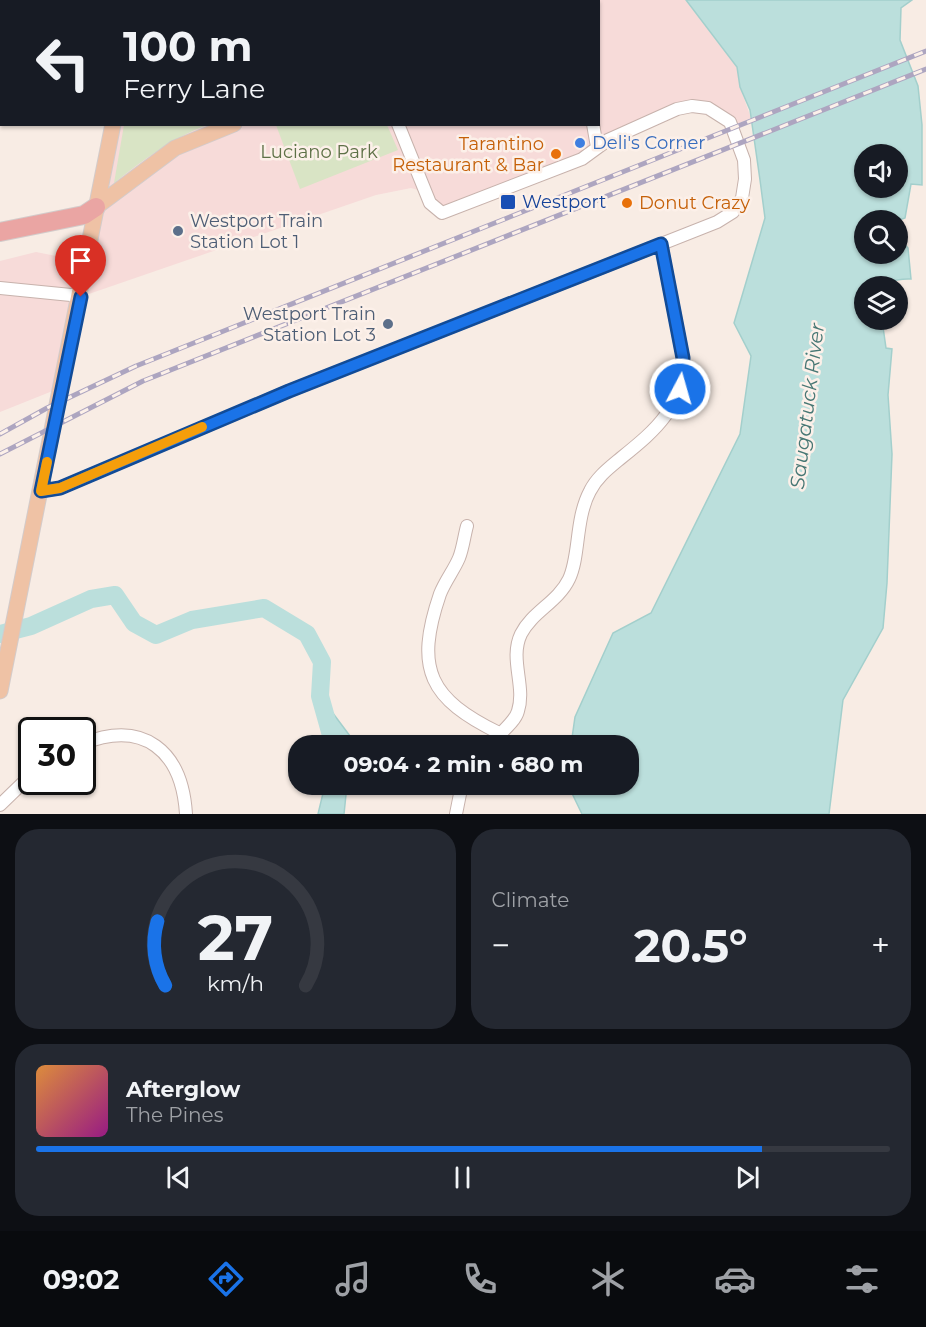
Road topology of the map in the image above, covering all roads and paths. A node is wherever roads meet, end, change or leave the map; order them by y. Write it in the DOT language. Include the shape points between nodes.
graph roads {
  1 [pos="113,126"];
  2 [pos="229,126"];
  3 [pos="399,126"];
  4 [pos="593,126"];
  5 [pos="597,147"];
  6 [pos="96,207"];
  7 [pos="0,222"];
  8 [pos="0,232"];
  9 [pos="661,244"];
  10 [pos="0,288"];
  11 [pos="81,297"];
  12 [pos="41,491"];
  13 [pos="467,526"];
  14 [pos="0,691"];
  15 [pos="499,733"];
  16 [pos="96,740"];
  17 [pos="18,788"];
  18 [pos="460,795"];
  19 [pos="0,805"];
  20 [pos="186,814"];
  21 [pos="456,814"];
  1 -- 6 [label="main road"];
  2 -- 6 [label="main road" via="175,148"];
  3 -- 5 [label="street" via="428,198 438,212 450,212 582,159"];
  4 -- 5 [label="street"];
  5 -- 9 [label="street" via="677,109 692,106 708,108 730,122 743,155 744,192 733,212"];
  6 -- 7 [label="highway" via="86,205"];
  6 -- 8 [label="highway" via="84,215"];
  6 -- 11 [label="main road"];
  9 -- 12 [label="street" via="289,391 60,488"];
  9 -- 15 [label="street" via="683,358 677,401 663,420 602,473 590,489 582,509 570,577 560,596 521,635 517,651 521,700 518,714"];
  10 -- 11 [label="street"];
  11 -- 12 [label="main road"];
  12 -- 14 [label="main road"];
  13 -- 15 [label="street" via="459,558 441,593 432,626 429,662 432,680 444,697 473,720"];
  16 -- 20 [label="street" via="113,736 161,748 184,793"];
  17 -- 19 [label="street"];
  18 -- 21 [label="street"];
}
